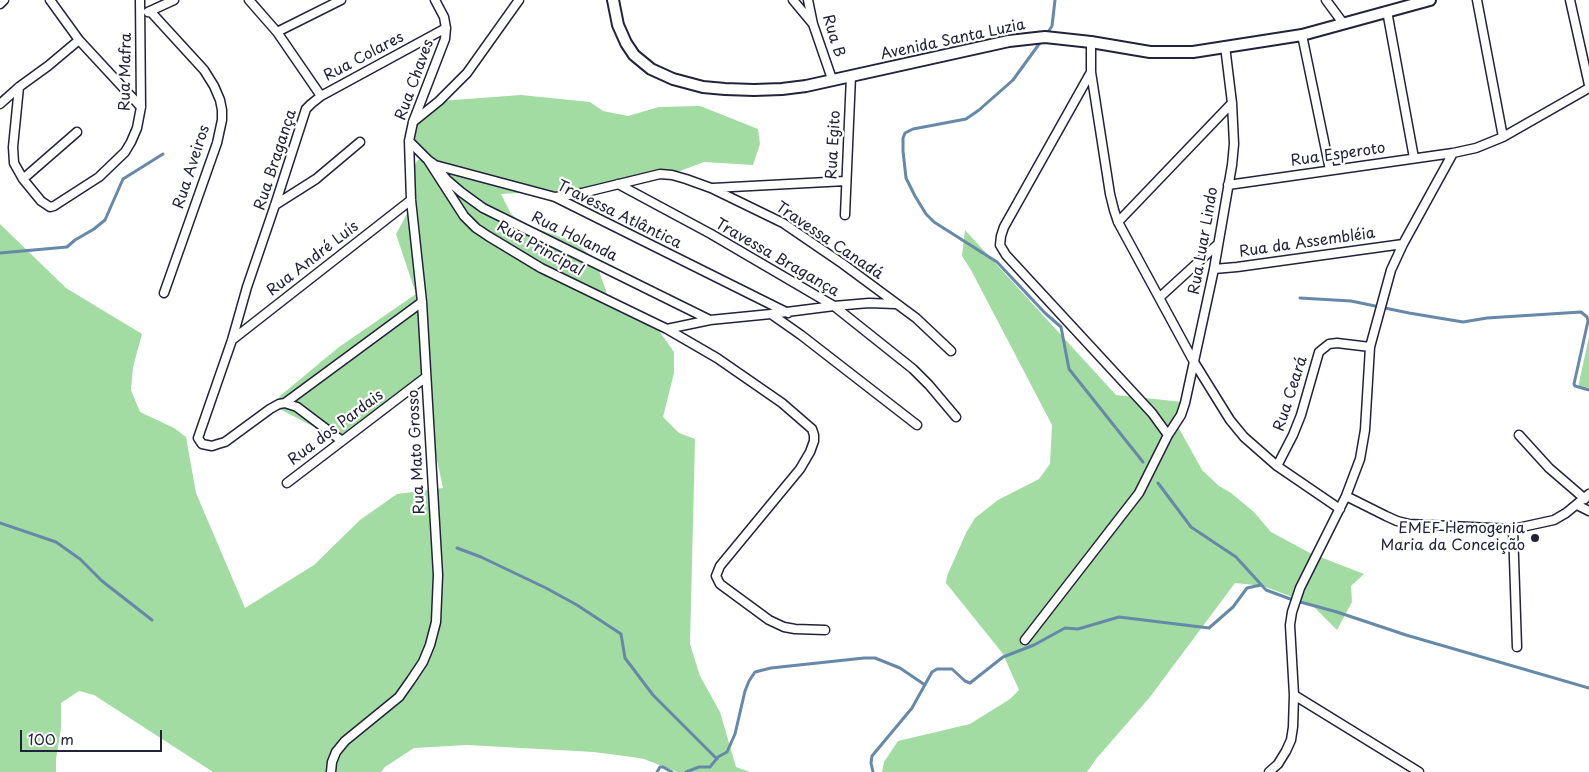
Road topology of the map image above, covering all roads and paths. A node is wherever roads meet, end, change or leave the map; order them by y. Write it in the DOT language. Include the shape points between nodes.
graph roads {
  1 [pos="4,0"];
  2 [pos="50,0"];
  3 [pos="140,0"];
  4 [pos="174,0"];
  5 [pos="249,0"];
  6 [pos="341,0"];
  7 [pos="436,0"];
  8 [pos="520,0"];
  9 [pos="613,0"];
  10 [pos="793,0"];
  11 [pos="808,0"];
  12 [pos="1326,0"];
  13 [pos="1430,0"];
  14 [pos="1477,0"];
  15 [pos="1570,0"];
  16 [pos="0,4"];
  17 [pos="1399,4"];
  18 [pos="150,11"];
  19 [pos="1387,11"];
  20 [pos="141,15"];
  21 [pos="1343,23"];
  22 [pos="813,24"];
  23 [pos="446,28"];
  24 [pos="277,32"];
  25 [pos="1302,35"];
  26 [pos="79,40"];
  27 [pos="1091,42"];
  28 [pos="1225,46"];
  29 [pos="1091,72"];
  30 [pos="851,76"];
  31 [pos="832,79"];
  32 [pos="19,87"];
  33 [pos="1589,87"];
  34 [pos="321,96"];
  35 [pos="1232,103"];
  36 [pos="0,104"];
  37 [pos="142,107"];
  38 [pos="413,122"];
  39 [pos="77,132"];
  40 [pos="1503,138"];
  41 [pos="409,141"];
  42 [pos="360,142"];
  43 [pos="1453,153"];
  44 [pos="1414,158"];
  45 [pos="428,160"];
  46 [pos="435,166"];
  47 [pos="1330,170"];
  48 [pos="23,179"];
  49 [pos="846,180"];
  50 [pos="618,184"];
  51 [pos="1228,186"];
  52 [pos="711,188"];
  53 [pos="555,197"];
  54 [pos="411,200"];
  55 [pos="276,205"];
  56 [pos="845,214"];
  57 [pos="1118,222"];
  58 [pos="1218,244"];
  59 [pos="1403,244"];
  60 [pos="1214,269"];
  61 [pos="164,293"];
  62 [pos="1160,297"];
  63 [pos="422,302"];
  64 [pos="895,304"];
  65 [pos="834,306"];
  66 [pos="788,312"];
  67 [pos="771,314"];
  68 [pos="710,320"];
  69 [pos="667,329"];
  70 [pos="232,340"];
  71 [pos="1370,347"];
  72 [pos="951,351"];
  73 [pos="1194,362"];
  74 [pos="426,377"];
  75 [pos="285,403"];
  76 [pos="956,417"];
  77 [pos="917,425"];
  78 [pos="1168,435"];
  79 [pos="1519,435"];
  80 [pos="342,441"];
  81 [pos="1277,466"];
  82 [pos="287,483"];
  83 [pos="1346,496"];
  84 [pos="1587,496"];
  85 [pos="1577,505"];
  86 [pos="1340,509"];
  87 [pos="1589,511"];
  88 [pos="1514,529"];
  89 [pos="826,630"];
  90 [pos="1026,640"];
  91 [pos="1517,647"];
  92 [pos="1294,695"];
  93 [pos="331,772"];
  94 [pos="1269,772"];
  95 [pos="1419,772"];
  1 -- 16 [label="street"];
  2 -- 26 [label="street"];
  3 -- 20 [label="street"];
  4 -- 18 [label="street"];
  5 -- 24 [label="street"];
  6 -- 24 [label="street"];
  7 -- 23 [label="street, Rua Chaves"];
  8 -- 38 [label="street" via="467,73 440,102"];
  9 -- 31 [label="street, Avenida Santa Luzia" via="621,34 634,55 662,75 725,89 782,89"];
  10 -- 22 [label="street"];
  11 -- 22 [label="street, Rua B"];
  12 -- 21 [label="street"];
  13 -- 17 [label="street, Avenida Santa Luzia"];
  14 -- 40 [label="street"];
  15 -- 33 [label="street"];
  17 -- 19 [label="street, Avenida Santa Luzia"];
  18 -- 20 [label="street"];
  18 -- 61 [label="street, Rua Aveiros" via="204,70 214,86 222,110 217,143"];
  19 -- 21 [label="street, Avenida Santa Luzia"];
  19 -- 44 [label="street"];
  20 -- 37 [label="street, Rua Mafra"];
  21 -- 25 [label="street, Avenida Santa Luzia"];
  22 -- 31 [label="street, Rua B"];
  23 -- 34 [label="street, Rua Colares"];
  23 -- 38 [label="street, Rua Chaves" via="445,40"];
  24 -- 34 [label="street"];
  25 -- 28 [label="street, Avenida Santa Luzia"];
  25 -- 47 [label="street"];
  26 -- 32 [label="street"];
  26 -- 37 [label="street"];
  27 -- 28 [label="street, Avenida Santa Luzia" via="1172,54"];
  27 -- 29 [label="street"];
  27 -- 30 [label="street, Avenida Santa Luzia" via="1045,37 1009,41"];
  28 -- 35 [label="street, Rua Luar Lindo"];
  29 -- 57 [label="street" via="1110,194"];
  29 -- 78 [label="street" via="1004,227 1000,245 1152,413"];
  30 -- 31 [label="street, Avenida Santa Luzia"];
  30 -- 49 [label="street, Rua Egito"];
  32 -- 36 [label="street"];
  32 -- 48 [label="street" via="13,147 14,163"];
  33 -- 40 [label="street, Rua Esperoto"];
  34 -- 55 [label="street, Rua Bragança" via="310,104 302,119"];
  35 -- 51 [label="street, Rua Luar Lindo" via="1234,144"];
  35 -- 57 [label="street"];
  37 -- 48 [label="street, Rua Mafra" via="132,142 125,152 99,177 61,204 50,207 41,202"];
  38 -- 41 [label="street, Rua Chaves"];
  39 -- 48 [label="street"];
  40 -- 43 [label="street, Rua Esperoto"];
  41 -- 45 [label="street, Travessa Atlântica"];
  41 -- 54 [label="street, Rua Mato Grosso"];
  42 -- 55 [label="street" via="316,179"];
  43 -- 44 [label="street, Rua Esperoto"];
  43 -- 59 [label="street"];
  44 -- 47 [label="street, Rua Esperoto"];
  45 -- 46 [label="street, Travessa Atlântica"];
  45 -- 69 [label="street, Rua Principal" via="464,216 476,228 541,268"];
  46 -- 53 [label="street, Travessa Atlântica"];
  46 -- 68 [label="street, Rua Holanda" via="460,192 483,208"];
  47 -- 51 [label="street, Rua Esperoto"];
  49 -- 52 [label="street"];
  49 -- 56 [label="street, Rua Egito"];
  50 -- 52 [label="street, Travessa Canadá" via="660,174"];
  50 -- 53 [label="street"];
  50 -- 65 [label="street, Travessa Bragança"];
  51 -- 58 [label="street, Rua Luar Lindo"];
  52 -- 64 [label="street, Travessa Canadá" via="783,223 844,264"];
  53 -- 66 [label="street, Travessa Atlântica"];
  54 -- 63 [label="street, Rua Mato Grosso"];
  54 -- 70 [label="street, Rua André Luís"];
  55 -- 70 [label="street, Rua Bragança"];
  57 -- 62 [label="street"];
  58 -- 60 [label="street, Rua Luar Lindo"];
  58 -- 62 [label="street"];
  59 -- 60 [label="street, Rua da Assembléia"];
  59 -- 71 [label="street" via="1391,270"];
  60 -- 73 [label="street, Rua Luar Lindo"];
  62 -- 73 [label="street"];
  63 -- 74 [label="street, Rua Mato Grosso"];
  63 -- 75 [label="street"];
  64 -- 65 [label="street"];
  64 -- 72 [label="street, Travessa Canadá"];
  65 -- 66 [label="street"];
  65 -- 76 [label="street, Travessa Bragança" via="913,369"];
  66 -- 67 [label="street"];
  67 -- 68 [label="street"];
  67 -- 77 [label="street"];
  68 -- 69 [label="street"];
  69 -- 89 [label="street, Rua Principal" via="717,358 782,403 812,429 814,435 810,452 800,469 720,566 716,576 720,584 769,620 795,629"];
  70 -- 75 [label="street, Rua Bragança" via="198,433 199,442 212,446 225,442 270,409"];
  71 -- 81 [label="street, Rua Ceará" via="1337,343 1329,344 1319,352 1301,415"];
  71 -- 83 [label="street" via="1364,443"];
  73 -- 78 [label="street, Rua Luar Lindo" via="1181,414"];
  73 -- 81 [label="street" via="1230,420"];
  74 -- 80 [label="street, Rua dos Pardais"];
  74 -- 93 [label="street, Rua Mato Grosso" via="438,575 436,622 423,662 411,680 398,697 345,741 336,752"];
  75 -- 80 [label="street"];
  78 -- 90 [label="street, Rua Luar Lindo" via="1139,493"];
  79 -- 84 [label="street" via="1549,468"];
  80 -- 82 [label="street, Rua dos Pardais"];
  81 -- 86 [label="street"];
  83 -- 86 [label="street"];
  83 -- 88 [label="street" via="1403,523"];
  84 -- 85 [label="street"];
  85 -- 87 [label="street"];
  85 -- 88 [label="street" via="1554,520"];
  86 -- 92 [label="street" via="1309,567 1292,612"];
  88 -- 91 [label="street"];
  92 -- 94 [label="street" via="1291,740 1278,764"];
  92 -- 95 [label="street"];
}
